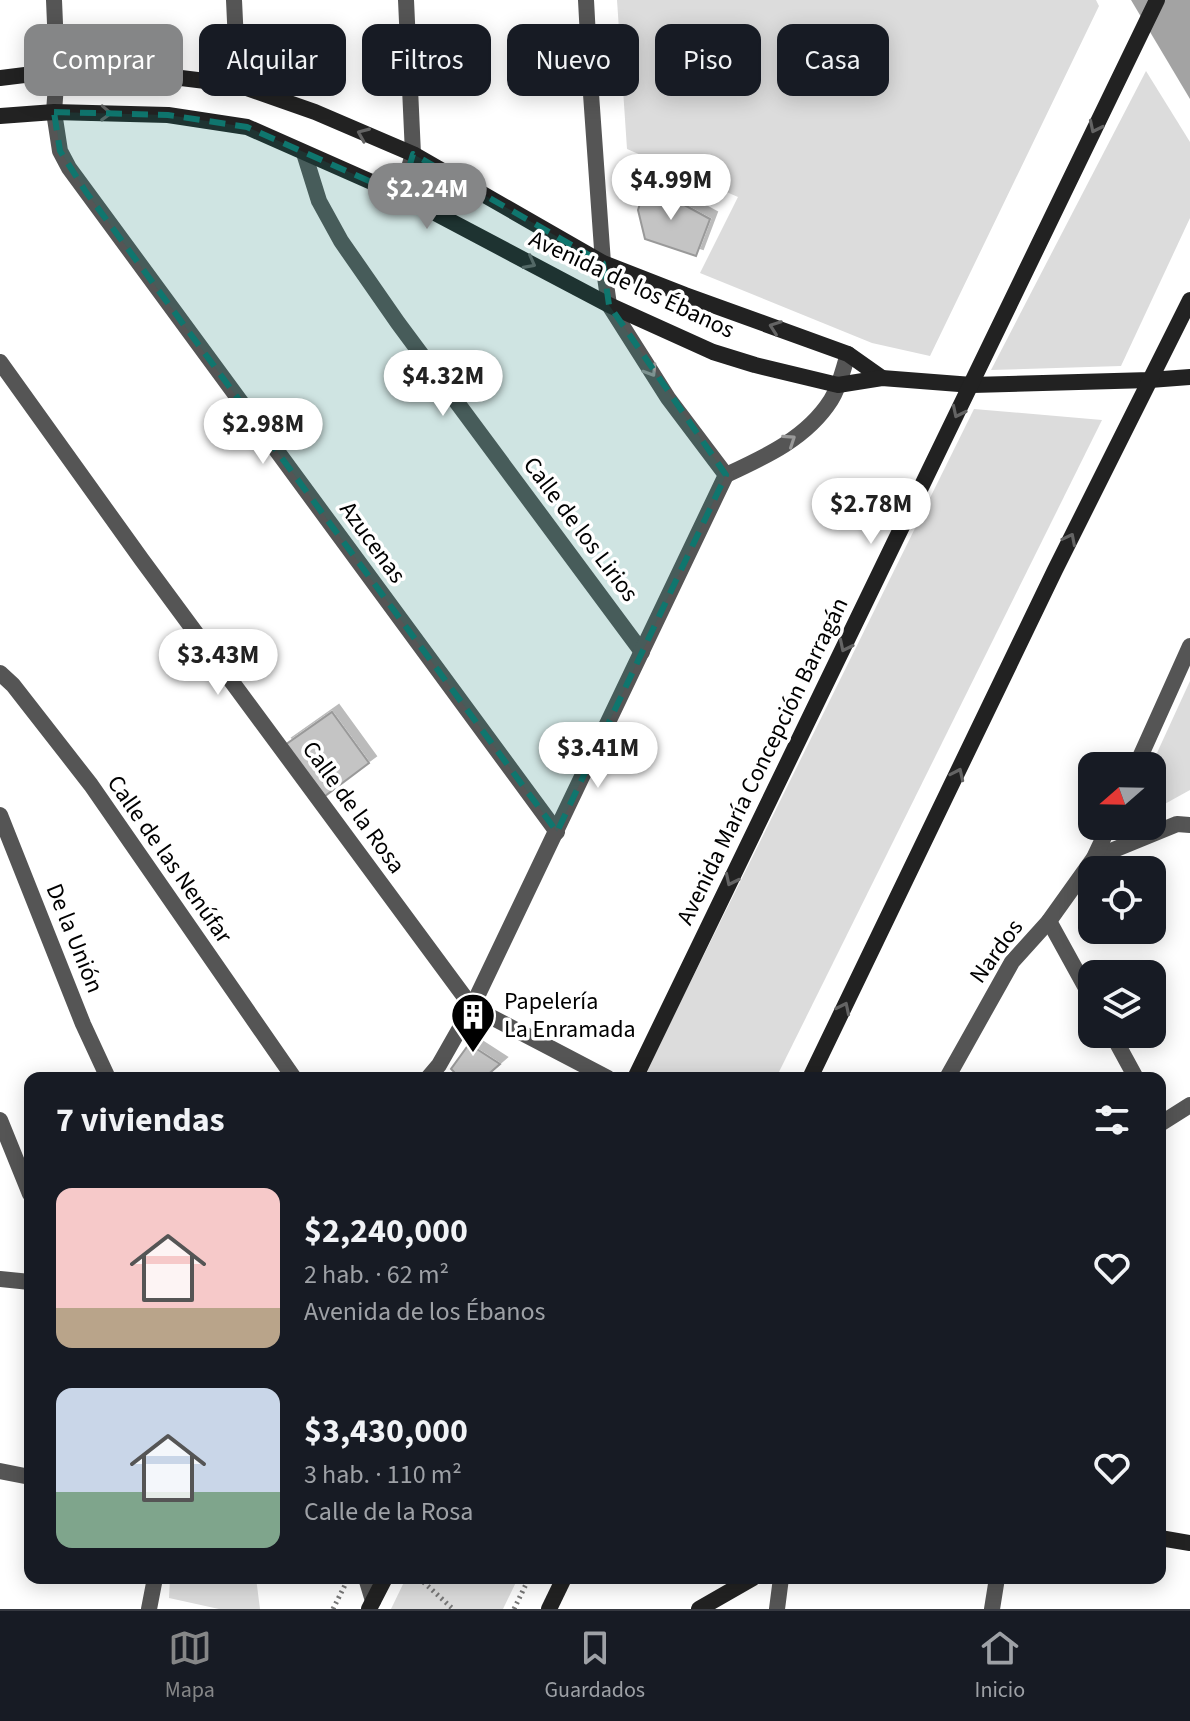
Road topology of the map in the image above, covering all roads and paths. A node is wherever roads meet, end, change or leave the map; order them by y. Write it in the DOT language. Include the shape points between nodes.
graph roads {
  1 [pos="54,0"];
  2 [pos="234,0"];
  3 [pos="406,0"];
  4 [pos="586,0"];
  5 [pos="1157,0"];
  6 [pos="55,24"];
  7 [pos="235,24"];
  8 [pos="24,75"];
  9 [pos="0,78"];
  10 [pos="55,96"];
  11 [pos="269,96"];
  12 [pos="54,112"];
  13 [pos="0,116"];
  14 [pos="304,153"];
  15 [pos="413,154"];
  16 [pos="401,195"];
  17 [pos="603,263"];
  18 [pos="1190,300"];
  19 [pos="609,305"];
  20 [pos="848,354"];
  21 [pos="0,362"];
  22 [pos="1190,377"];
  23 [pos="882,378"];
  24 [pos="1150,380"];
  25 [pos="838,385"];
  26 [pos="972,385"];
  27 [pos="726,475"];
  28 [pos="1190,646"];
  29 [pos="642,652"];
  30 [pos="0,673"];
  31 [pos="1142,752"];
  32 [pos="0,815"];
  33 [pos="1190,825"];
  34 [pos="557,832"];
  35 [pos="1099,856"];
  36 [pos="1078,880"];
  37 [pos="1049,921"];
  38 [pos="1078,974"];
  39 [pos="472,1007"];
  40 [pos="1120,1048"];
  41 [pos="105,1072"];
  42 [pos="290,1072"];
  43 [pos="433,1072"];
  44 [pos="597,1072"];
  45 [pos="638,1072"];
  46 [pos="813,1072"];
  47 [pos="950,1072"];
  48 [pos="1133,1072"];
  49 [pos="1190,1105"];
  50 [pos="1166,1119"];
  51 [pos="0,1120"];
  52 [pos="24,1179"];
  53 [pos="0,1279"];
  54 [pos="24,1281"];
  55 [pos="0,1471"];
  56 [pos="24,1476"];
  57 [pos="1166,1539"];
  58 [pos="1190,1543"];
  59 [pos="154,1584"];
  60 [pos="345,1584"];
  61 [pos="367,1584"];
  62 [pos="382,1584"];
  63 [pos="426,1584"];
  64 [pos="526,1584"];
  65 [pos="561,1584"];
  66 [pos="743,1584"];
  67 [pos="780,1584"];
  68 [pos="996,1584"];
  69 [pos="371,1605"];
  70 [pos="149,1609"];
  71 [pos="333,1609"];
  72 [pos="453,1609"];
  73 [pos="514,1609"];
  74 [pos="549,1609"];
  75 [pos="699,1609"];
  76 [pos="777,1609"];
  77 [pos="992,1609"];
  1 -- 6 [label="street, Azucenas"];
  2 -- 7 [label="street"];
  3 -- 15 [label="street"];
  4 -- 17 [label="street"];
  5 -- 26 [label="street, Avenida María Concepción Barragán, one-way"];
  8 -- 9 [label="street"];
  10 -- 12 [label="street, Azucenas"];
  15 -- 11 [label="street, one-way"];
  12 -- 13 [label="street, Avenida de los Ébanos"];
  12 -- 14 [label="street, Avenida de los Ébanos, one-way" via="168,115 247,127"];
  12 -- 34 [label="street, Azucenas" via="60,151 86,192"];
  14 -- 16 [label="street, Avenida de los Ébanos"];
  14 -- 29 [label="street, Calle de los Lirios" via="319,201 341,241"];
  15 -- 16 [label="street"];
  15 -- 17 [label="street"];
  16 -- 19 [label="street, Avenida de los Ébanos, one-way"];
  17 -- 19 [label="street"];
  20 -- 17 [label="street, one-way"];
  18 -- 24 [label="street"];
  19 -- 25 [label="street, Avenida de los Ébanos" via="713,352"];
  19 -- 27 [label="street, one-way" via="668,398"];
  20 -- 23 [label="street"];
  20 -- 25 [label="street"];
  21 -- 39 [label="street, Calle de la Rosa"];
  22 -- 24 [label="street"];
  23 -- 25 [label="street"];
  23 -- 26 [label="street"];
  24 -- 26 [label="street"];
  46 -- 24 [label="street, one-way"];
  27 -- 25 [label="street, one-way" via="767,456 809,427"];
  26 -- 45 [label="street, Avenida María Concepción Barragán, one-way"];
  27 -- 29 [label="street"];
  28 -- 31 [label="street"];
  29 -- 34 [label="street"];
  30 -- 42 [label="street, Calle de las Nenúfar" via="91,785"];
  32 -- 41 [label="street, De la Unión"];
  33 -- 35 [label="street" via="1177,824"];
  34 -- 39 [label="street"];
  36 -- 37 [label="street, Nardos"];
  37 -- 38 [label="street"];
  37 -- 47 [label="street, Nardos" via="1012,962"];
  39 -- 43 [label="street"];
  39 -- 44 [label="street"];
  40 -- 48 [label="street"];
  49 -- 50 [label="street"];
  51 -- 52 [label="street"];
  53 -- 54 [label="street"];
  55 -- 56 [label="street"];
  57 -- 58 [label="street"];
  59 -- 70 [label="street"];
  60 -- 71 [label="path"];
  61 -- 69 [label="street"];
  62 -- 69 [label="street"];
  63 -- 72 [label="path"];
  64 -- 73 [label="path"];
  65 -- 74 [label="street"];
  66 -- 75 [label="street"];
  67 -- 76 [label="street"];
  68 -- 77 [label="street"];
}
